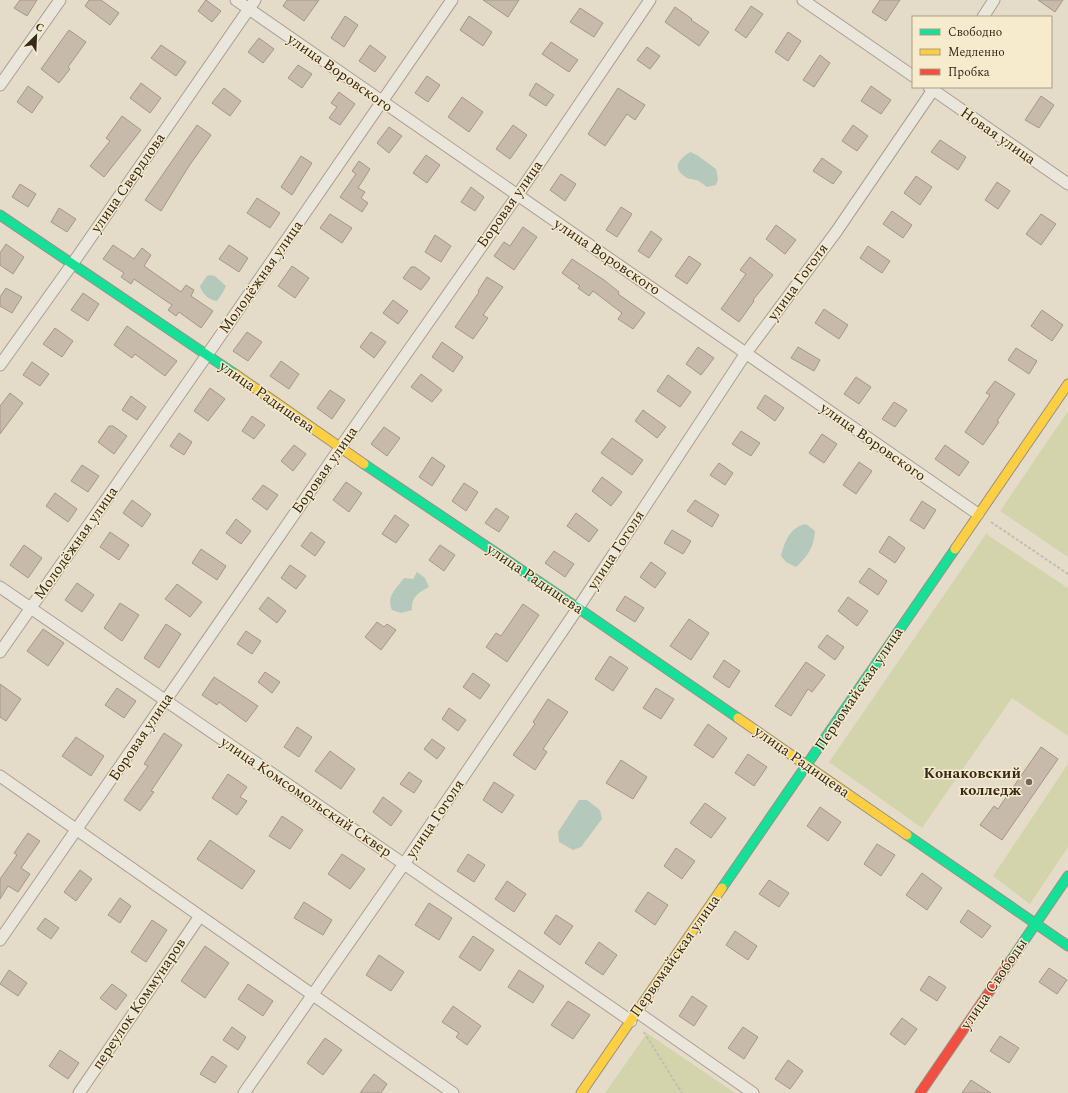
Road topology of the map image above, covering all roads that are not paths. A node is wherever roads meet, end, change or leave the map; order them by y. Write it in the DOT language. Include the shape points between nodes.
graph roads {
  1 [pos="60,0"];
  2 [pos="236,0"];
  3 [pos="452,0"];
  4 [pos="650,0"];
  5 [pos="803,0"];
  6 [pos="994,0"];
  7 [pos="252,5"];
  8 [pos="984,16"];
  9 [pos="912,75"];
  10 [pos="0,85"];
  11 [pos="932,88"];
  12 [pos="382,102"];
  13 [pos="1068,184"];
  14 [pos="517,196"];
  15 [pos="0,215"];
  16 [pos="73,263"];
  17 [pos="746,353"];
  18 [pos="208,355"];
  19 [pos="0,365"];
  20 [pos="1068,384"];
  21 [pos="340,448"];
  22 [pos="978,514"];
  23 [pos="0,587"];
  24 [pos="578,608"];
  25 [pos="31,609"];
  26 [pos="0,652"];
  27 [pos="166,701"];
  28 [pos="807,765"];
  29 [pos="0,776"];
  30 [pos="77,830"];
  31 [pos="404,864"];
  32 [pos="1068,876"];
  33 [pos="200,916"];
  34 [pos="1035,923"];
  35 [pos="0,940"];
  36 [pos="1068,946"];
  37 [pos="313,995"];
  38 [pos="637,1012"];
  39 [pos="631,1021"];
  40 [pos="79,1093"];
  41 [pos="244,1093"];
  42 [pos="453,1093"];
  43 [pos="581,1093"];
  44 [pos="753,1093"];
  45 [pos="920,1093"];
  1 -- 10 [label="street"];
  2 -- 7 [label="street, улица Воровского"];
  3 -- 12 [label="street, Молодёжная улица"];
  4 -- 14 [label="street, Боровая улица"];
  5 -- 9 [label="street"];
  6 -- 8 [label="street"];
  7 -- 12 [label="street, улица Воровского"];
  7 -- 16 [label="street, улица Свердлова"];
  11 -- 13 [label="street, Новая улица"];
  11 -- 17 [label="street, улица Гоголя" via="836,232"];
  12 -- 14 [label="street, улица Воровского"];
  12 -- 18 [label="street, Молодёжная улица"];
  14 -- 17 [label="street, улица Воровского"];
  14 -- 21 [label="street, Боровая улица"];
  15 -- 16 [label="street, улица Радищева"];
  16 -- 18 [label="street, улица Радищева"];
  16 -- 19 [label="street, улица Свердлова"];
  17 -- 22 [label="street, улица Воровского"];
  17 -- 24 [label="street, улица Гоголя"];
  18 -- 21 [label="street, улица Радищева"];
  18 -- 25 [label="street, Молодёжная улица"];
  20 -- 22 [label="street, Первомайская улица"];
  21 -- 24 [label="street, улица Радищева"];
  21 -- 27 [label="street, Боровая улица"];
  22 -- 28 [label="street, Первомайская улица"];
  23 -- 25 [label="street, улица Комсомольский Сквер"];
  24 -- 28 [label="street, улица Радищева"];
  24 -- 31 [label="street, улица Гоголя"];
  25 -- 26 [label="street, Молодёжная улица"];
  25 -- 27 [label="street, улица Комсомольский Сквер"];
  27 -- 30 [label="street, Боровая улица"];
  27 -- 31 [label="street, улица Комсомольский Сквер"];
  28 -- 34 [label="street, улица Радищева"];
  28 -- 38 [label="street, Первомайская улица"];
  29 -- 30 [label="street"];
  30 -- 33 [label="street"];
  30 -- 35 [label="street, Боровая улица"];
  31 -- 37 [label="street, улица Гоголя"];
  31 -- 39 [label="street, улица Комсомольский Сквер"];
  32 -- 34 [label="street, улица Свободы"];
  33 -- 37 [label="street"];
  33 -- 40 [label="street, переулок Коммунаров"];
  34 -- 36 [label="street, улица Радищева"];
  34 -- 45 [label="street, улица Свободы"];
  37 -- 41 [label="street, улица Гоголя"];
  37 -- 42 [label="street"];
  38 -- 39 [label="street, Первомайская улица"];
  38 -- 44 [label="street"];
  39 -- 43 [label="street, Первомайская улица"];
}
